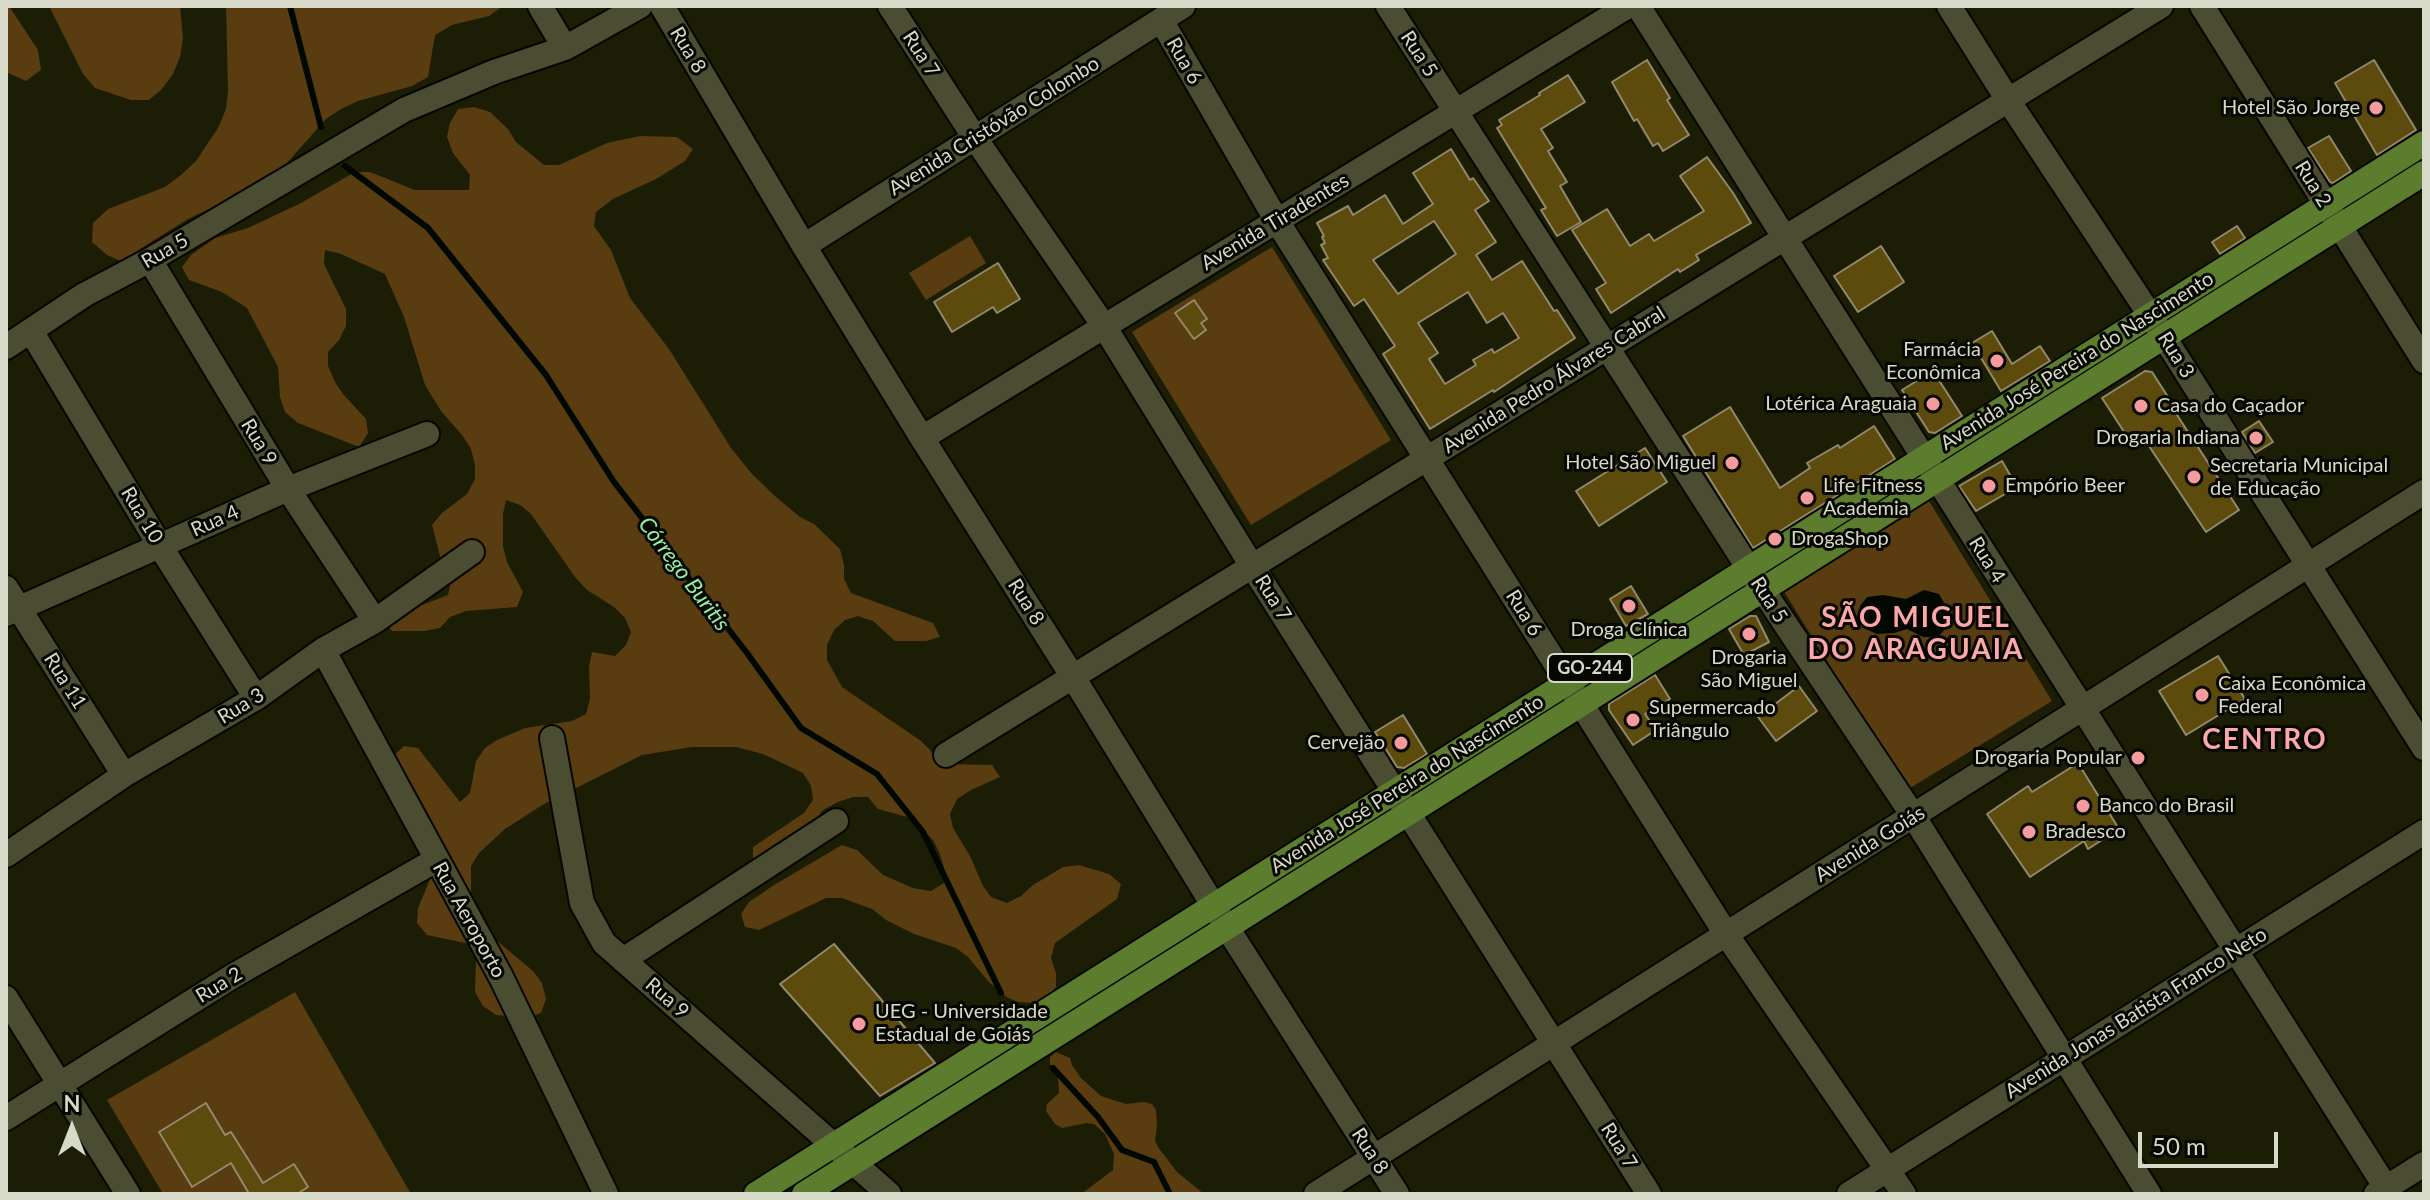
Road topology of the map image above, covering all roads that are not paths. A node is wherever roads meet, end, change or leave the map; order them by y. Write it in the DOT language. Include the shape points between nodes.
graph roads {
  1 [pos="540,6"];
  2 [pos="640,6"];
  3 [pos="662,6"];
  4 [pos="890,6"];
  5 [pos="1183,6"];
  6 [pos="1388,6"];
  7 [pos="1628,6"];
  8 [pos="1638,6"];
  9 [pos="1949,6"];
  10 [pos="2161,6"];
  11 [pos="2202,6"];
  12 [pos="1161,20"];
  13 [pos="565,48"];
  14 [pos="2008,100"];
  15 [pos="1456,111"];
  16 [pos="975,138"];
  17 [pos="2424,143"];
  18 [pos="2424,173"];
  19 [pos="2326,205"];
  20 [pos="1277,221"];
  21 [pos="2339,227"];
  22 [pos="1784,238"];
  23 [pos="804,246"];
  24 [pos="150,260"];
  25 [pos="2150,315"];
  26 [pos="1104,326"];
  27 [pos="31,331"];
  28 [pos="2164,337"];
  29 [pos="6,347"];
  30 [pos="1607,348"];
  31 [pos="2424,361"];
  32 [pos="427,434"];
  33 [pos="922,438"];
  34 [pos="1427,459"];
  35 [pos="1929,469"];
  36 [pos="288,489"];
  37 [pos="2424,492"];
  38 [pos="160,546"];
  39 [pos="472,552"];
  40 [pos="2308,565"];
  41 [pos="1252,566"];
  42 [pos="1755,579"];
  43 [pos="10,603"];
  44 [pos="375,621"];
  45 [pos="323,650"];
  46 [pos="1073,677"];
  47 [pos="1568,683"];
  48 [pos="256,698"];
  49 [pos="1581,704"];
  50 [pos="2082,709"];
  51 [pos="552,738"];
  52 [pos="2424,748"];
  53 [pos="946,755"];
  54 [pos="124,775"];
  55 [pos="1395,791"];
  56 [pos="1408,812"];
  57 [pos="1914,817"];
  58 [pos="836,821"];
  59 [pos="2424,832"];
  60 [pos="6,855"];
  61 [pos="436,860"];
  62 [pos="1220,916"];
  63 [pos="1726,934"];
  64 [pos="2235,951"];
  65 [pos="623,960"];
  66 [pos="6,998"];
  67 [pos="1014,1031"];
  68 [pos="1554,1043"];
  69 [pos="1029,1052"];
  70 [pos="2064,1057"];
  71 [pos="60,1084"];
  72 [pos="6,1118"];
  73 [pos="834,1145"];
  74 [pos="1374,1157"];
  75 [pos="855,1163"];
  76 [pos="2424,1164"];
  77 [pos="1888,1169"];
  78 [pos="2384,1192"];
  79 [pos="128,1194"];
  80 [pos="606,1194"];
  81 [pos="756,1194"];
  82 [pos="804,1194"];
  83 [pos="889,1194"];
  84 [pos="1316,1194"];
  85 [pos="1397,1194"];
  86 [pos="1649,1194"];
  87 [pos="1849,1194"];
  88 [pos="1904,1194"];
  89 [pos="2149,1194"];
  1 -- 13 [label="street"];
  2 -- 13 [label="street, Rua 5"];
  3 -- 23 [label="street, Rua 8"];
  4 -- 16 [label="street, Rua 7"];
  5 -- 12 [label="street, Avenida Cristóvão Colombo"];
  6 -- 15 [label="street, Rua 5"];
  7 -- 15 [label="street, Avenida Tiradentes"];
  8 -- 22 [label="street, Rua 4"];
  9 -- 14 [label="street, Rua 3"];
  10 -- 14 [label="street, Avenida Pedro Álvares Cabral"];
  11 -- 19 [label="street, Rua 2"];
  12 -- 16 [label="street, Avenida Cristóvão Colombo"];
  12 -- 20 [label="street, Rua 6"];
  13 -- 24 [label="street, Rua 5" via="404,110"];
  14 -- 22 [label="street, Avenida Pedro Álvares Cabral"];
  14 -- 25 [label="street, Rua 3"];
  15 -- 20 [label="street, Avenida Tiradentes"];
  15 -- 30 [label="street, Rua 5"];
  16 -- 23 [label="street, Avenida Cristóvão Colombo"];
  16 -- 26 [label="street, Rua 7"];
  17 -- 19 [label="main road, Avenida José Pereira do Nascimento / GO-244"];
  18 -- 21 [label="main road, Avenida José Pereira do Nascimento / GO-244"];
  19 -- 21 [label="street, Rua 2"];
  19 -- 25 [label="main road, Avenida José Pereira do Nascimento / GO-244"];
  20 -- 26 [label="street, Avenida Tiradentes"];
  20 -- 34 [label="street, Rua 6"];
  21 -- 28 [label="main road, Avenida José Pereira do Nascimento / GO-244"];
  21 -- 31 [label="street, Rua 2"];
  22 -- 30 [label="street, Avenida Pedro Álvares Cabral"];
  22 -- 35 [label="street, Rua 4"];
  23 -- 33 [label="street, Rua 8"];
  24 -- 27 [label="street, Rua 5"];
  24 -- 36 [label="street, Rua 9"];
  25 -- 28 [label="street, Rua 3"];
  25 -- 35 [label="main road, Avenida José Pereira do Nascimento / GO-244"];
  26 -- 33 [label="street, Avenida Tiradentes"];
  26 -- 41 [label="street, Rua 7"];
  27 -- 29 [label="street, Rua 5"];
  27 -- 38 [label="street, Rua 10"];
  28 -- 35 [label="main road, Avenida José Pereira do Nascimento / GO-244"];
  28 -- 40 [label="street, Rua 3"];
  30 -- 34 [label="street, Avenida Pedro Álvares Cabral"];
  30 -- 42 [label="street, Rua 5"];
  32 -- 36 [label="street, Rua 4"];
  33 -- 46 [label="street, Rua 8"];
  34 -- 41 [label="street, Avenida Pedro Álvares Cabral"];
  34 -- 47 [label="street, Rua 6"];
  35 -- 42 [label="main road, Avenida José Pereira do Nascimento / GO-244"];
  35 -- 50 [label="street, Rua 4"];
  36 -- 38 [label="street, Rua 4"];
  36 -- 44 [label="street, Rua 9"];
  37 -- 40 [label="street, Avenida Goiás"];
  38 -- 43 [label="street, Rua 4"];
  38 -- 48 [label="street, Rua 10"];
  39 -- 44 [label="street, Rua 3"];
  40 -- 50 [label="street, Avenida Goiás"];
  40 -- 52 [label="street, Rua 3"];
  41 -- 46 [label="street, Avenida Pedro Álvares Cabral"];
  41 -- 55 [label="street, Rua 7"];
  42 -- 47 [label="main road, Avenida José Pereira do Nascimento / GO-244"];
  42 -- 49 [label="main road, Avenida José Pereira do Nascimento / GO-244"];
  42 -- 57 [label="street, Rua 5"];
  43 -- 54 [label="street, Rua 11"];
  44 -- 45 [label="street, Rua 3"];
  45 -- 48 [label="street, Rua 3"];
  45 -- 61 [label="street, Rua Aeroporto"];
  46 -- 53 [label="street, Avenida Pedro Álvares Cabral"];
  46 -- 62 [label="street, Rua 8"];
  47 -- 49 [label="street, Rua 6"];
  47 -- 55 [label="main road, Avenida José Pereira do Nascimento / GO-244"];
  48 -- 54 [label="street, Rua 3"];
  49 -- 56 [label="main road, Avenida José Pereira do Nascimento / GO-244"];
  49 -- 63 [label="street, Rua 6"];
  50 -- 57 [label="street, Avenida Goiás"];
  50 -- 64 [label="street, Rua 4"];
  51 -- 65 [label="street, Rua 9" via="582,903 604,943"];
  54 -- 60 [label="street, Rua 3"];
  55 -- 56 [label="street, Rua 7"];
  55 -- 62 [label="main road, Avenida José Pereira do Nascimento / GO-244"];
  56 -- 62 [label="main road, Avenida José Pereira do Nascimento / GO-244"];
  56 -- 68 [label="street, Rua 7"];
  57 -- 63 [label="street, Avenida Goiás"];
  57 -- 70 [label="street, Rua 5"];
  58 -- 65 [label="street"];
  59 -- 64 [label="street, Avenida Jonas Batista Franco Neto"];
  61 -- 71 [label="street, Rua 2" via="233,976"];
  61 -- 80 [label="street, Rua Aeroporto" via="501,977"];
  62 -- 67 [label="main road, Avenida José Pereira do Nascimento / GO-244"];
  62 -- 69 [label="main road, Avenida José Pereira do Nascimento / GO-244"];
  62 -- 74 [label="street, Rua 8"];
  63 -- 68 [label="street, Avenida Goiás"];
  63 -- 77 [label="street, Rua 6"];
  64 -- 70 [label="street, Avenida Jonas Batista Franco Neto"];
  64 -- 78 [label="street, Rua 4"];
  65 -- 73 [label="street, Rua 9"];
  66 -- 71 [label="street"];
  67 -- 69 [label="main road"];
  67 -- 73 [label="main road, Avenida José Pereira do Nascimento / GO-244"];
  68 -- 74 [label="street, Avenida Goiás"];
  68 -- 86 [label="street, Rua 7"];
  69 -- 75 [label="main road, Avenida José Pereira do Nascimento / GO-244"];
  70 -- 77 [label="street, Avenida Jonas Batista Franco Neto"];
  70 -- 89 [label="street, Rua 5"];
  71 -- 72 [label="street, Rua 2"];
  71 -- 79 [label="street"];
  73 -- 75 [label="street, Rua 9"];
  73 -- 81 [label="main road, Avenida José Pereira do Nascimento / GO-244"];
  74 -- 84 [label="street, Avenida Goiás"];
  74 -- 85 [label="street, Rua 8"];
  75 -- 82 [label="main road, Avenida José Pereira do Nascimento / GO-244"];
  75 -- 83 [label="street, Rua 9"];
  76 -- 78 [label="street"];
  77 -- 87 [label="street, Avenida Jonas Batista Franco Neto"];
  77 -- 88 [label="street, Rua 6"];
}
